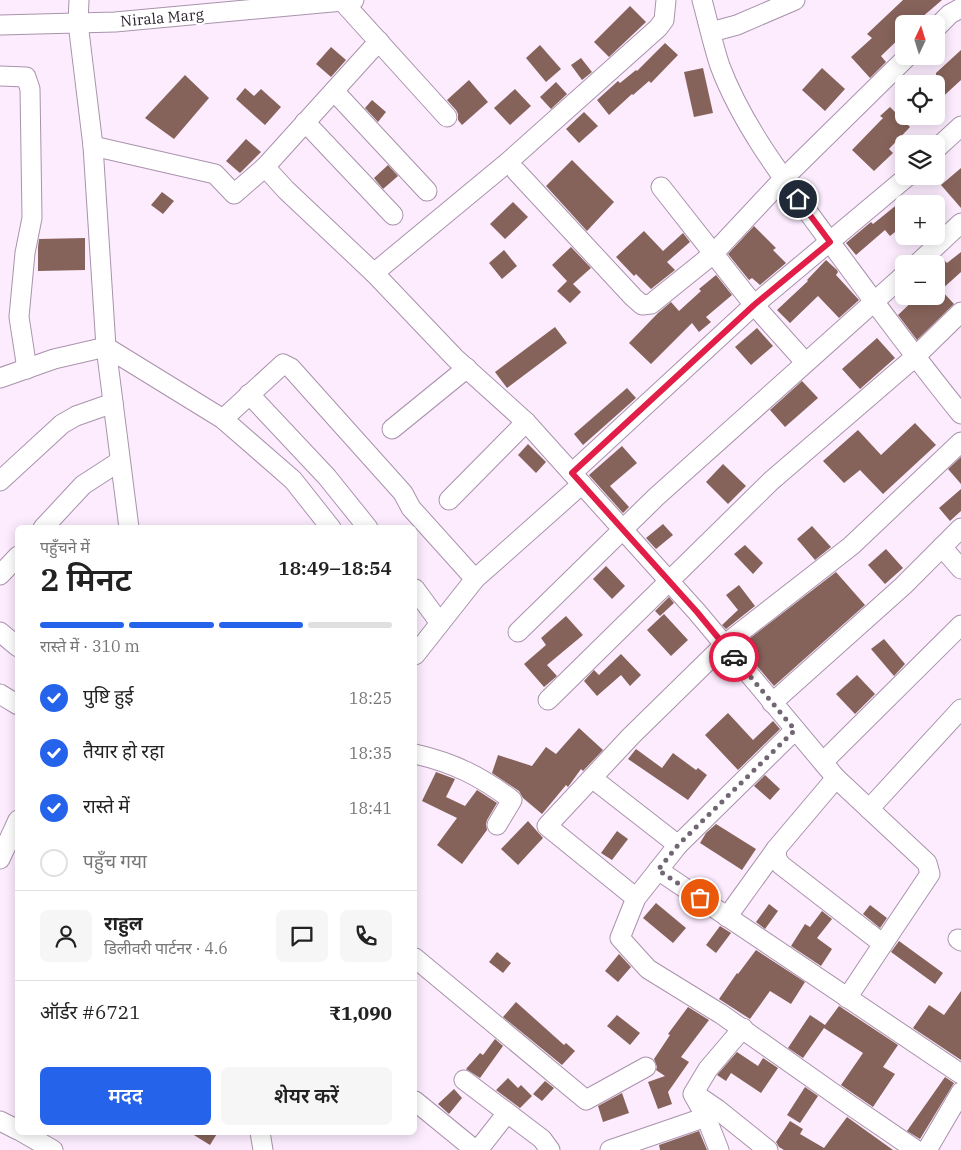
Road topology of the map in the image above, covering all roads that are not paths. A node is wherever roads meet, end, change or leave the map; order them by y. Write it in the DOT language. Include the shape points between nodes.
graph roads {
  1 [pos="79,0"];
  2 [pos="666,0"];
  3 [pos="702,0"];
  4 [pos="795,0"];
  5 [pos="348,1"];
  6 [pos="961,8"];
  7 [pos="945,19"];
  8 [pos="78,23"];
  9 [pos="0,25"];
  10 [pos="711,32"];
  11 [pos="379,41"];
  12 [pos="899,65"];
  13 [pos="0,76"];
  14 [pos="334,91"];
  15 [pos="448,117"];
  16 [pos="305,122"];
  17 [pos="961,126"];
  18 [pos="945,141"];
  19 [pos="93,146"];
  20 [pos="265,167"];
  21 [pos="516,172"];
  22 [pos="784,178"];
  23 [pos="897,185"];
  24 [pos="661,187"];
  25 [pos="427,191"];
  26 [pos="393,215"];
  27 [pos="961,223"];
  28 [pos="830,242"];
  29 [pos="713,254"];
  30 [pos="927,255"];
  31 [pos="374,273"];
  32 [pos="895,283"];
  33 [pos="874,302"];
  34 [pos="754,305"];
  35 [pos="961,312"];
  36 [pos="106,347"];
  37 [pos="916,357"];
  38 [pos="805,362"];
  39 [pos="467,368"];
  40 [pos="27,369"];
  41 [pos="0,378"];
  42 [pos="249,394"];
  43 [pos="113,403"];
  44 [pos="961,414"];
  45 [pos="224,419"];
  46 [pos="526,422"];
  47 [pos="392,429"];
  48 [pos="961,442"];
  49 [pos="120,461"];
  50 [pos="577,478"];
  51 [pos="0,481"];
  52 [pos="448,500"];
  53 [pos="46,525"];
  54 [pos="130,525"];
  55 [pos="328,525"];
  56 [pos="366,525"];
  57 [pos="961,528"];
  58 [pos="622,529"];
  59 [pos="942,547"];
  60 [pos="961,570"];
  61 [pos="475,579"];
  62 [pos="669,581"];
  63 [pos="417,592"];
  64 [pos="440,623"];
  65 [pos="961,625"];
  66 [pos="0,632"];
  67 [pos="518,632"];
  68 [pos="15,644"];
  69 [pos="724,645"];
  70 [pos="417,648"];
  71 [pos="0,694"];
  72 [pos="548,700"];
  73 [pos="15,703"];
  74 [pos="772,703"];
  75 [pos="961,709"];
  76 [pos="795,730"];
  77 [pos="417,754"];
  78 [pos="823,762"];
  79 [pos="592,778"];
  80 [pos="836,778"];
  81 [pos="869,809"];
  82 [pos="497,825"];
  83 [pos="15,826"];
  84 [pos="678,845"];
  85 [pos="776,849"];
  86 [pos="0,859"];
  87 [pos="658,870"];
  88 [pos="636,898"];
  89 [pos="727,917"];
  90 [pos="883,944"];
  91 [pos="417,960"];
  92 [pos="847,998"];
  93 [pos="742,1028"];
  94 [pos="646,1068"];
  95 [pos="961,1074"];
  96 [pos="464,1080"];
  97 [pos="961,1092"];
  98 [pos="694,1094"];
  99 [pos="417,1103"];
  100 [pos="507,1113"];
  101 [pos="706,1118"];
  102 [pos="0,1121"];
  103 [pos="15,1128"];
  104 [pos="27,1135"];
  105 [pos="261,1135"];
  106 [pos="650,1143"];
  107 [pos="53,1150"];
  108 [pos="264,1150"];
  109 [pos="477,1150"];
  110 [pos="550,1150"];
  111 [pos="610,1150"];
  112 [pos="719,1150"];
  113 [pos="768,1150"];
  114 [pos="916,1150"];
  115 [pos="927,1150"];
  1 -- 8 [label="street"];
  2 -- 31 [label="street" via="664,20 658,28 508,162"];
  3 -- 10 [label="street"];
  4 -- 10 [label="street" via="738,26"];
  5 -- 8 [label="street, Nirala Marg"];
  5 -- 11 [label="street"];
  6 -- 7 [label="street"];
  8 -- 9 [label="street, Nirala Marg"];
  8 -- 19 [label="street"];
  10 -- 22 [label="street" via="720,65 735,98"];
  11 -- 14 [label="street"];
  11 -- 15 [label="street"];
  12 -- 22 [label="street"];
  13 -- 40 [label="street" via="26,77 30,89 32,218 19,317"];
  14 -- 16 [label="street"];
  14 -- 25 [label="street"];
  16 -- 20 [label="street"];
  16 -- 26 [label="street"];
  17 -- 18 [label="street"];
  19 -- 20 [label="street" via="215,174 234,194"];
  19 -- 36 [label="street"];
  20 -- 31 [label="street"];
  21 -- 29 [label="street" via="642,305 651,304"];
  22 -- 28 [label="street"];
  22 -- 29 [label="street"];
  23 -- 28 [label="street"];
  24 -- 29 [label="street"];
  27 -- 30 [label="street"];
  28 -- 33 [label="street"];
  28 -- 34 [label="street"];
  29 -- 34 [label="street"];
  31 -- 39 [label="street"];
  32 -- 33 [label="street"];
  33 -- 37 [label="street"];
  33 -- 38 [label="street"];
  34 -- 38 [label="street"];
  34 -- 50 [label="street"];
  35 -- 37 [label="street"];
  36 -- 40 [label="street"];
  36 -- 43 [label="street"];
  36 -- 45 [label="street"];
  37 -- 44 [label="street"];
  37 -- 62 [label="street" via="770,482"];
  38 -- 58 [label="street"];
  39 -- 46 [label="street"];
  39 -- 47 [label="street"];
  40 -- 41 [label="street"];
  42 -- 45 [label="street"];
  42 -- 56 [label="street" via="328,476"];
  42 -- 61 [label="street" via="283,364 291,368"];
  43 -- 49 [label="street"];
  43 -- 51 [label="street" via="62,424"];
  45 -- 55 [label="street" via="293,480"];
  46 -- 50 [label="street"];
  46 -- 52 [label="street"];
  48 -- 69 [label="street" via="851,546"];
  49 -- 53 [label="street" via="83,485"];
  49 -- 54 [label="street"];
  50 -- 58 [label="street"];
  50 -- 61 [label="street"];
  57 -- 59 [label="street"];
  58 -- 62 [label="street"];
  58 -- 67 [label="street"];
  59 -- 60 [label="street"];
  59 -- 74 [label="street"];
  61 -- 64 [label="street"];
  62 -- 69 [label="street"];
  62 -- 72 [label="street"];
  63 -- 64 [label="street"];
  64 -- 70 [label="street"];
  65 -- 78 [label="street"];
  66 -- 68 [label="street"];
  69 -- 74 [label="street"];
  69 -- 79 [label="street"];
  71 -- 73 [label="street"];
  74 -- 76 [label="street"];
  75 -- 81 [label="street"];
  76 -- 78 [label="street"];
  76 -- 84 [label="street"];
  77 -- 82 [label="street" via="444,761 488,782 512,800"];
  78 -- 80 [label="street"];
  79 -- 84 [label="street"];
  79 -- 88 [label="street" via="547,826"];
  80 -- 81 [label="street"];
  80 -- 85 [label="street"];
  81 -- 90 [label="street" via="927,863 930,874"];
  83 -- 86 [label="street"];
  84 -- 87 [label="street"];
  85 -- 89 [label="street"];
  85 -- 90 [label="street" via="781,865"];
  87 -- 88 [label="street"];
  87 -- 89 [label="street"];
  88 -- 93 [label="street" via="620,938 648,969"];
  89 -- 92 [label="street"];
  90 -- 92 [label="street"];
  91 -- 94 [label="street" via="586,1100"];
  92 -- 95 [label="street"];
  93 -- 98 [label="street" via="708,1068"];
  93 -- 114 [label="street"];
  96 -- 100 [label="street"];
  97 -- 115 [label="street"];
  98 -- 101 [label="street"];
  98 -- 113 [label="street"];
  99 -- 109 [label="street"];
  100 -- 109 [label="street"];
  100 -- 110 [label="street" via="542,1139"];
  101 -- 106 [label="street"];
  101 -- 112 [label="street"];
  102 -- 103 [label="street"];
  104 -- 107 [label="street"];
  105 -- 108 [label="street"];
  106 -- 111 [label="street"];
}
